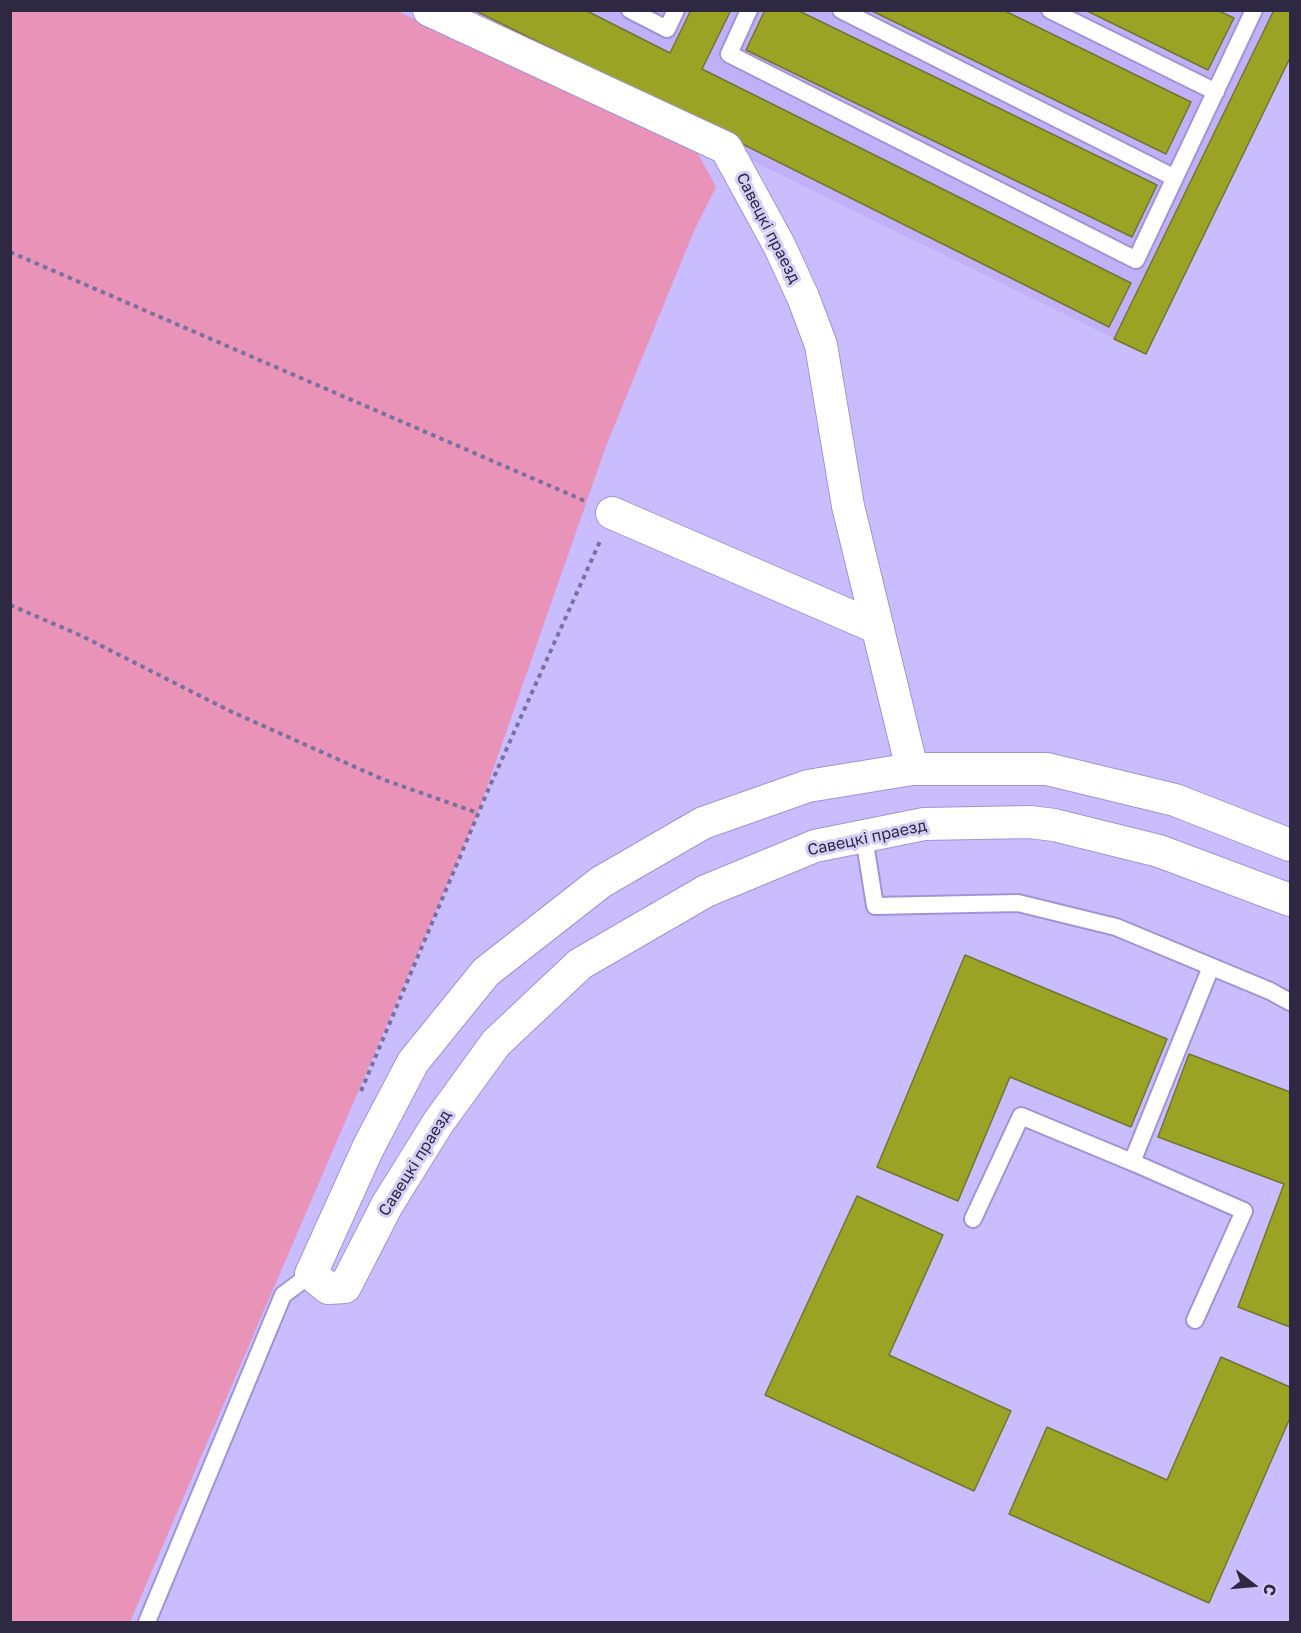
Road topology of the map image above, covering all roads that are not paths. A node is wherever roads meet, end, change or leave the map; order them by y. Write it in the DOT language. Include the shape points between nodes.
graph roads {
  1 [pos="429,10"];
  2 [pos="630,10"];
  3 [pos="676,10"];
  4 [pos="749,10"];
  5 [pos="841,10"];
  6 [pos="1050,10"];
  7 [pos="1254,10"];
  8 [pos="1216,92"];
  9 [pos="1175,178"];
  10 [pos="612,513"];
  11 [pos="878,628"];
  12 [pos="912,769"];
  13 [pos="864,837"];
  14 [pos="1290,845"];
  15 [pos="1290,900"];
  16 [pos="1211,967"];
  17 [pos="1290,1002"];
  18 [pos="1132,1162"];
  19 [pos="973,1219"];
  20 [pos="311,1274"];
  21 [pos="1195,1320"];
  22 [pos="147,1623"];
  1 -- 11 [label="street, Савецкі праезд" via="726,148 779,245 821,345 848,506"];
  2 -- 3 [label="lane" via="667,29"];
  4 -- 9 [label="lane" via="729,54 1136,260"];
  5 -- 9 [label="lane"];
  6 -- 8 [label="lane"];
  7 -- 8 [label="lane"];
  8 -- 9 [label="lane"];
  10 -- 11 [label="street"];
  11 -- 12 [label="street, Савецкі праезд"];
  12 -- 14 [label="street" via="1047,769 1175,800"];
  12 -- 20 [label="street" via="808,786 703,823 601,882 486,972 414,1062 368,1148"];
  13 -- 15 [label="street, Савецкі праезд" via="924,824 1054,825 1159,851"];
  13 -- 16 [label="lane" via="876,906 1018,903 1116,927"];
  13 -- 20 [label="street, Савецкі праезд" via="815,846 706,891 580,964 496,1043 438,1122 387,1204 345,1287 328,1288"];
  16 -- 17 [label="lane"];
  16 -- 18 [label="lane"];
  18 -- 19 [label="lane" via="1021,1116"];
  18 -- 21 [label="lane" via="1244,1211"];
  20 -- 22 [label="lane" via="284,1295"];
}
